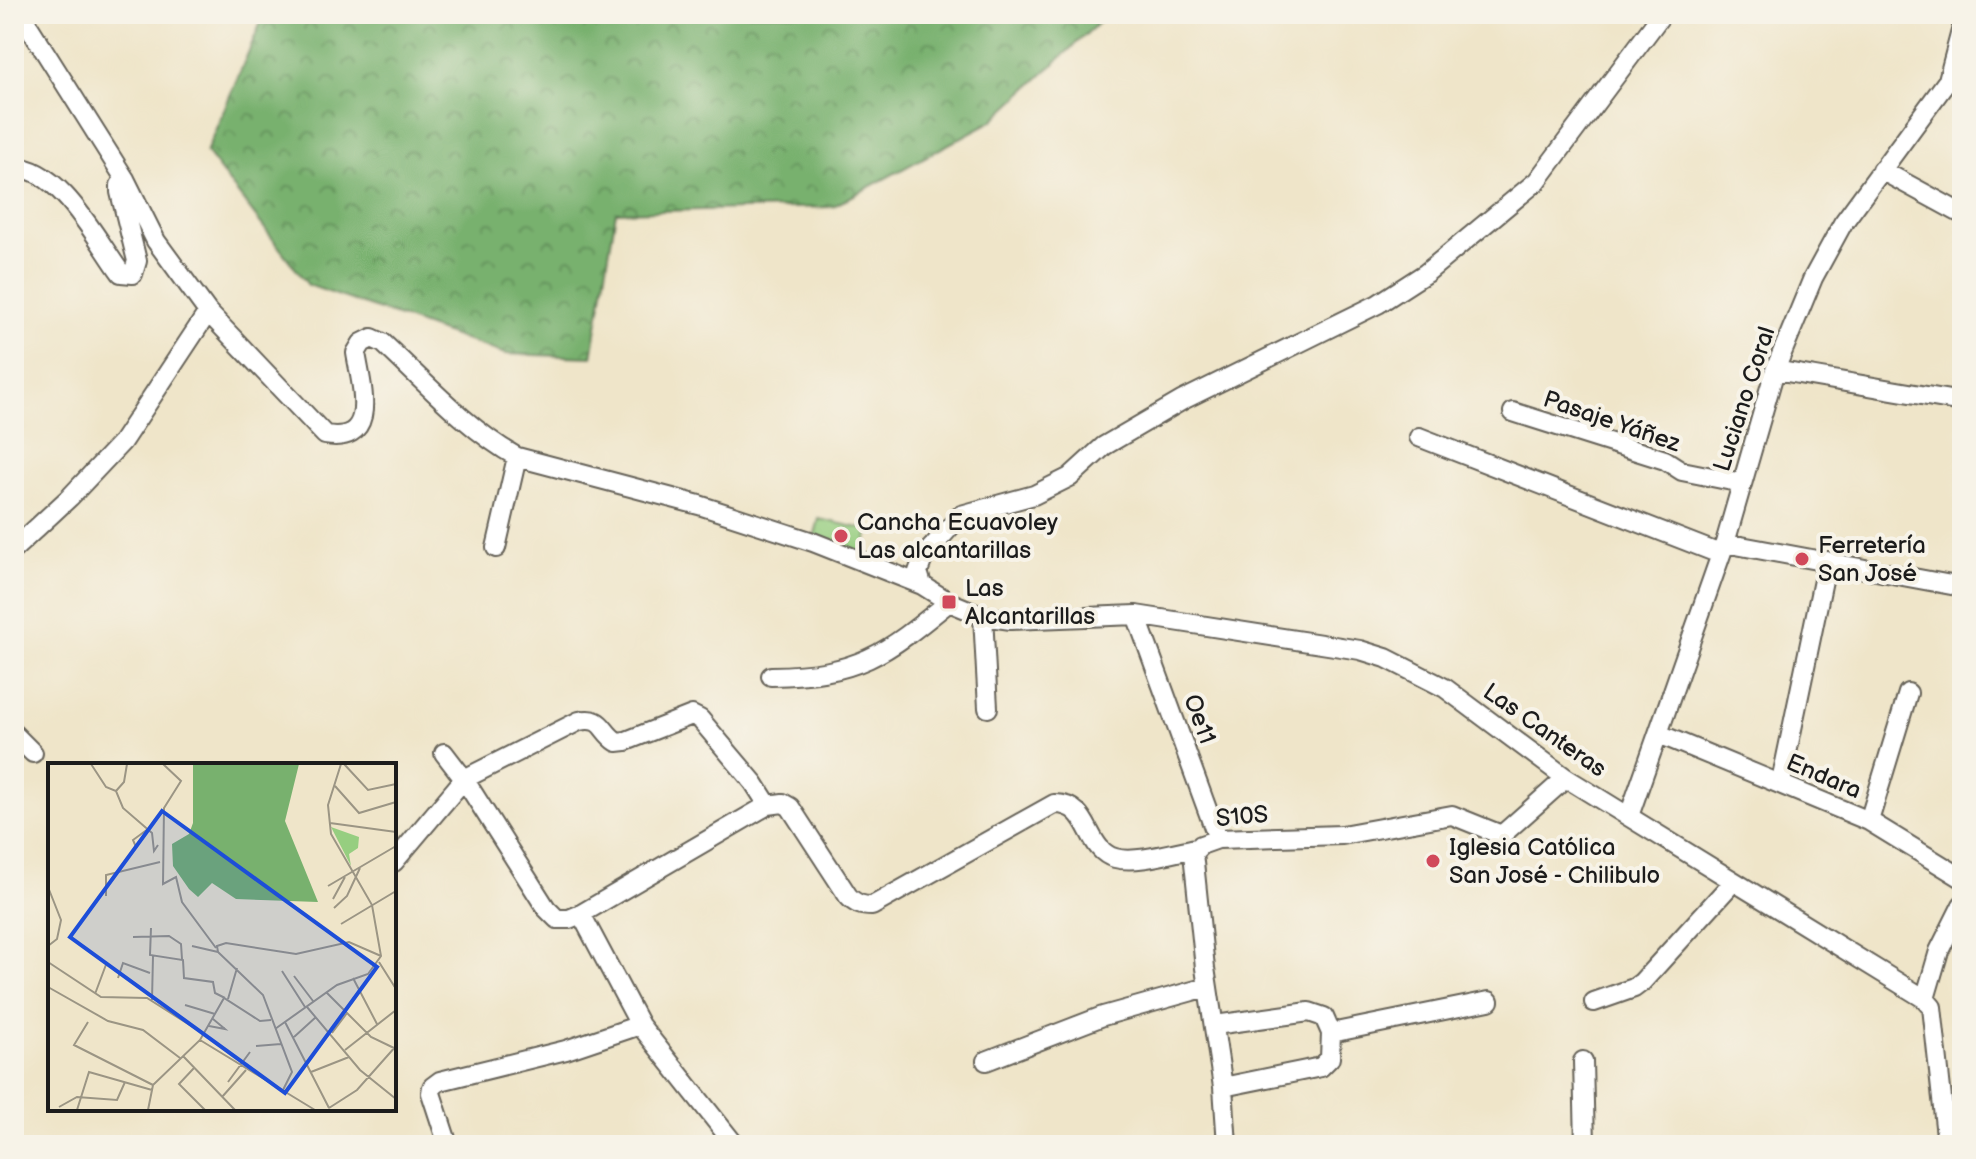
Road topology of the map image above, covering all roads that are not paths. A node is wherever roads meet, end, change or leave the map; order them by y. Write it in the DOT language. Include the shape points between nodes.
graph roads {
  1 [pos="21,14"];
  2 [pos="1662,14"];
  3 [pos="1962,27"];
  4 [pos="14,167"];
  5 [pos="1881,170"];
  6 [pos="125,179"];
  7 [pos="1962,214"];
  8 [pos="208,312"];
  9 [pos="1775,370"];
  10 [pos="1962,402"];
  11 [pos="1513,412"];
  12 [pos="1419,437"];
  13 [pos="517,457"];
  14 [pos="1742,483"];
  15 [pos="496,548"];
  16 [pos="1722,548"];
  17 [pos="14,549"];
  18 [pos="1827,561"];
  19 [pos="922,585"];
  20 [pos="1962,587"];
  21 [pos="949,602"];
  22 [pos="1136,615"];
  23 [pos="983,616"];
  24 [pos="771,676"];
  25 [pos="1908,693"];
  26 [pos="988,708"];
  27 [pos="14,734"];
  28 [pos="1659,734"];
  29 [pos="33,753"];
  30 [pos="444,753"];
  31 [pos="1566,778"];
  32 [pos="464,779"];
  33 [pos="1781,782"];
  34 [pos="768,805"];
  35 [pos="1629,816"];
  36 [pos="1869,821"];
  37 [pos="1218,839"];
  38 [pos="1196,848"];
  39 [pos="396,860"];
  40 [pos="1962,878"];
  41 [pos="1733,882"];
  42 [pos="1962,905"];
  43 [pos="581,914"];
  44 [pos="1207,987"];
  45 [pos="1925,999"];
  46 [pos="1489,1001"];
  47 [pos="1594,1002"];
  48 [pos="640,1025"];
  49 [pos="1215,1025"];
  50 [pos="1331,1033"];
  51 [pos="986,1061"];
  52 [pos="1583,1061"];
  53 [pos="1223,1087"];
  54 [pos="1962,1144"];
  55 [pos="448,1145"];
  56 [pos="735,1145"];
  57 [pos="1227,1145"];
  58 [pos="1585,1145"];
  59 [pos="1950,1145"];
  1 -- 6 [label="street"];
  2 -- 19 [label="street" via="1537,181 1426,273 1378,304 1183,400 1104,446 1070,477 1034,495 961,515 924,556 918,572"];
  3 -- 5 [label="street, Luciano Coral" via="1948,80"];
  4 -- 6 [label="street" via="36,171 65,195 127,275 133,274 137,261 120,192"];
  5 -- 7 [label="street"];
  5 -- 9 [label="street, Luciano Coral" via="1813,278"];
  6 -- 8 [label="street" via="156,241"];
  8 -- 13 [label="street" via="325,435 353,433 363,420 356,353 372,338"];
  8 -- 17 [label="street" via="122,442"];
  9 -- 10 [label="street"];
  9 -- 14 [label="street, Luciano Coral"];
  11 -- 14 [label="street, Pasaje Yáñez" via="1665,460 1682,471"];
  12 -- 16 [label="street"];
  13 -- 15 [label="street"];
  13 -- 19 [label="street, Las Canteras" via="699,505"];
  14 -- 16 [label="street, Luciano Coral"];
  16 -- 18 [label="street"];
  16 -- 28 [label="street, Luciano Coral"];
  18 -- 20 [label="street"];
  18 -- 33 [label="street"];
  19 -- 21 [label="street, Las Canteras"];
  21 -- 23 [label="street, Las Canteras"];
  21 -- 24 [label="street" via="867,661 815,674"];
  22 -- 23 [label="street, Las Canteras" via="1011,620"];
  22 -- 31 [label="street, Las Canteras" via="1386,658 1445,688"];
  22 -- 37 [label="street, Oe11"];
  23 -- 26 [label="street"];
  25 -- 36 [label="street"];
  27 -- 29 [label="street"];
  28 -- 33 [label="street, Endara"];
  28 -- 35 [label="street, Luciano Coral"];
  30 -- 32 [label="street"];
  31 -- 35 [label="street, Las Canteras"];
  31 -- 37 [label="street, S10S" via="1504,833 1452,815 1342,835"];
  32 -- 34 [label="street" via="579,721 600,723 617,742 692,715"];
  32 -- 39 [label="street"];
  32 -- 43 [label="street" via="546,908 557,919"];
  33 -- 36 [label="street, Endara"];
  34 -- 38 [label="street" via="790,807 848,896 865,906 1054,804 1076,809 1095,844 1115,858"];
  34 -- 43 [label="street"];
  35 -- 41 [label="street, Las Canteras"];
  36 -- 40 [label="street, Endara"];
  37 -- 38 [label="street, S10S"];
  38 -- 44 [label="street, S10S"];
  41 -- 45 [label="street, Las Canteras"];
  41 -- 47 [label="street" via="1650,975 1634,988"];
  42 -- 45 [label="street" via="1939,951"];
  43 -- 48 [label="street"];
  44 -- 49 [label="street, S10S"];
  44 -- 51 [label="street" via="1103,1016"];
  45 -- 59 [label="street" via="1932,1007"];
  46 -- 50 [label="street"];
  48 -- 55 [label="street" via="566,1050 440,1081 431,1093"];
  48 -- 56 [label="street"];
  49 -- 50 [label="street" via="1309,1012 1324,1017"];
  49 -- 53 [label="street, S10S"];
  50 -- 53 [label="street" via="1330,1058 1321,1067"];
  52 -- 58 [label="street"];
  53 -- 57 [label="street, S10S"];
  54 -- 59 [label="street"];
}
